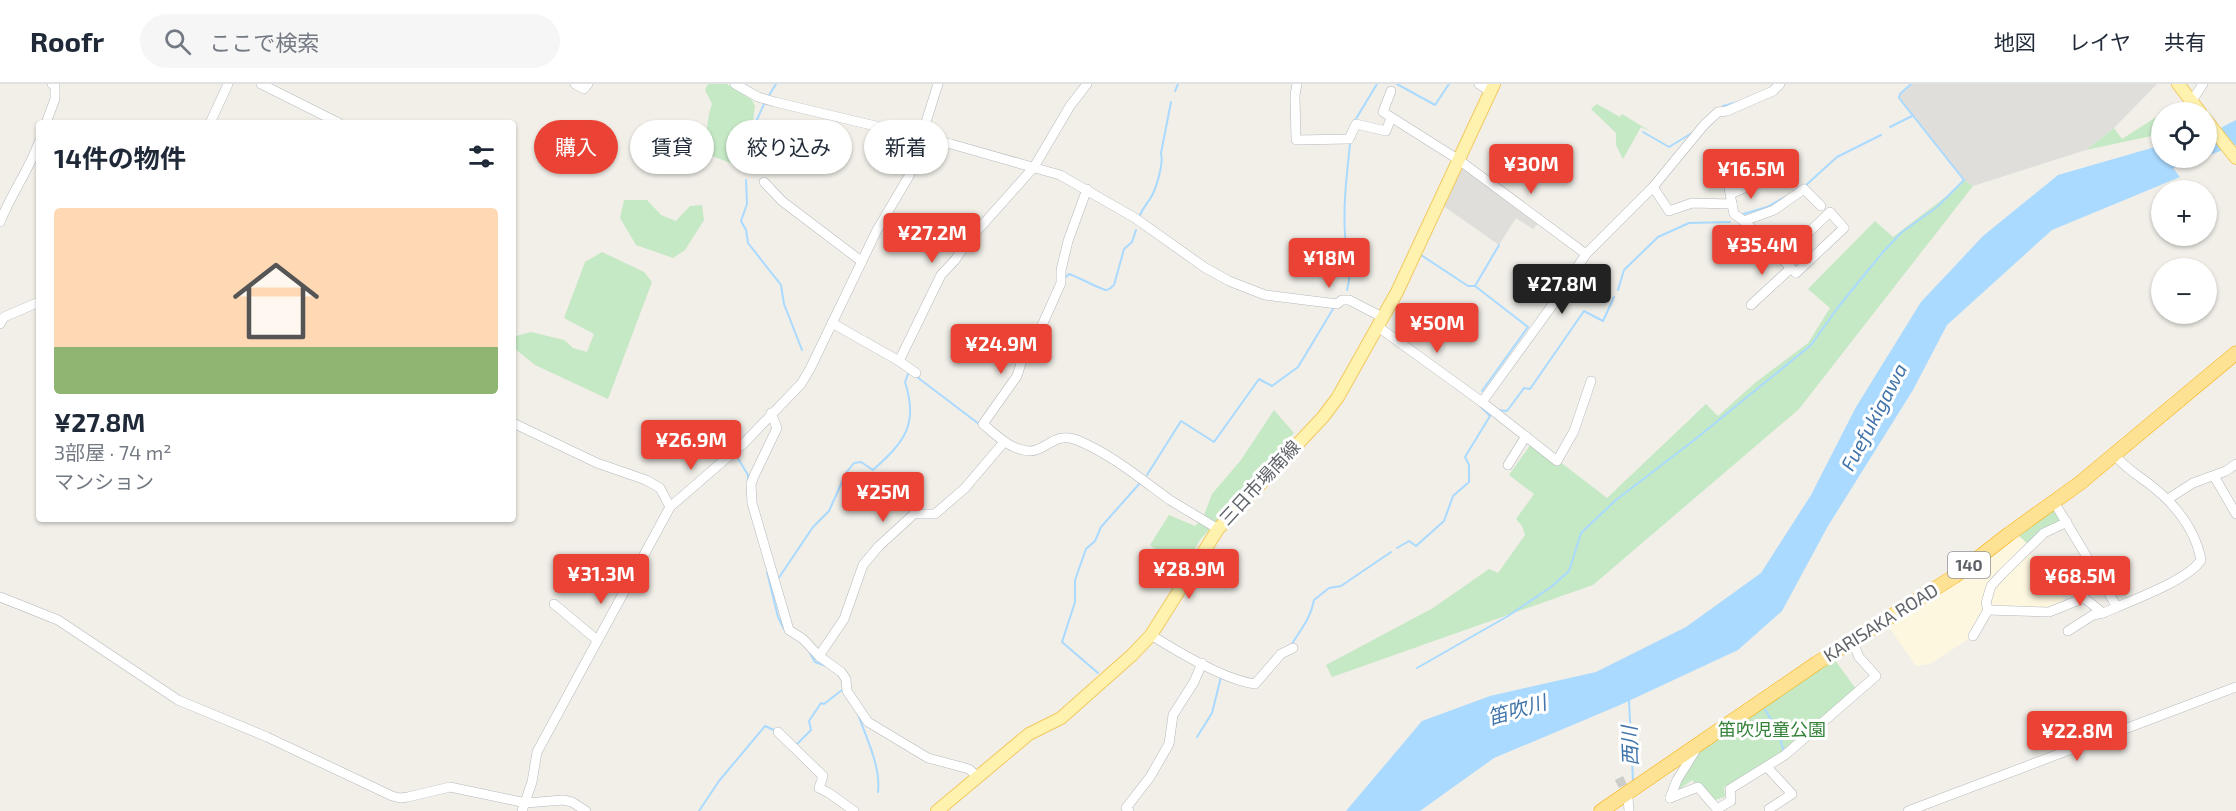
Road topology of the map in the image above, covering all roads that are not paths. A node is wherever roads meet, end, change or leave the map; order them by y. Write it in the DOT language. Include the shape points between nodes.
graph roads {
  1 [pos="52,84"];
  2 [pos="228,84"];
  3 [pos="261,84"];
  4 [pos="575,84"];
  5 [pos="588,84"];
  6 [pos="735,84"];
  7 [pos="938,84"];
  8 [pos="1087,84"];
  9 [pos="1297,84"];
  10 [pos="1479,84"];
  11 [pos="1780,84"];
  12 [pos="2178,84"];
  13 [pos="2203,84"];
  14 [pos="1493,88"];
  15 [pos="1391,91"];
  16 [pos="2191,102"];
  17 [pos="1392,118"];
  18 [pos="47,120"];
  19 [pos="211,120"];
  20 [pos="333,120"];
  21 [pos="927,120"];
  22 [pos="864,123"];
  23 [pos="2217,134"];
  24 [pos="948,144"];
  25 [pos="36,149"];
  26 [pos="2236,158"];
  27 [pos="1459,160"];
  28 [pos="1034,167"];
  29 [pos="1726,172"];
  30 [pos="910,174"];
  31 [pos="764,182"];
  32 [pos="1760,182"];
  33 [pos="1653,187"];
  34 [pos="1087,189"];
  35 [pos="1732,199"];
  36 [pos="1821,206"];
  37 [pos="1744,221"];
  38 [pos="0,222"];
  39 [pos="1586,254"];
  40 [pos="1782,258"];
  41 [pos="861,261"];
  42 [pos="1791,268"];
  43 [pos="36,304"];
  44 [pos="1751,305"];
  45 [pos="1,318"];
  46 [pos="832,322"];
  47 [pos="1379,322"];
  48 [pos="2236,353"];
  49 [pos="899,361"];
  50 [pos="916,373"];
  51 [pos="1592,381"];
  52 [pos="1482,402"];
  53 [pos="771,413"];
  54 [pos="516,424"];
  55 [pos="1526,436"];
  56 [pos="1004,442"];
  57 [pos="2115,455"];
  58 [pos="2236,464"];
  59 [pos="1508,465"];
  60 [pos="2214,476"];
  61 [pos="2168,499"];
  62 [pos="2054,502"];
  63 [pos="670,507"];
  64 [pos="2236,514"];
  65 [pos="2067,522"];
  66 [pos="1218,529"];
  67 [pos="0,597"];
  68 [pos="554,604"];
  69 [pos="2117,607"];
  70 [pos="1989,610"];
  71 [pos="2103,613"];
  72 [pos="2068,631"];
  73 [pos="1151,635"];
  74 [pos="1973,636"];
  75 [pos="597,640"];
  76 [pos="1852,640"];
  77 [pos="1293,648"];
  78 [pos="819,656"];
  79 [pos="1202,663"];
  80 [pos="2236,687"];
  81 [pos="778,732"];
  82 [pos="1689,750"];
  83 [pos="1767,767"];
  84 [pos="978,777"];
  85 [pos="1630,794"];
  86 [pos="524,807"];
  87 [pos="1769,808"];
  88 [pos="941,810"];
  89 [pos="586,811"];
  90 [pos="854,811"];
  91 [pos="1129,811"];
  92 [pos="1601,811"];
  93 [pos="1629,811"];
  94 [pos="1908,811"];
  1 -- 18 [label="street" via="55,99"];
  2 -- 19 [label="street"];
  3 -- 20 [label="street"];
  4 -- 5 [label="street" via="584,89"];
  6 -- 22 [label="street" via="758,97"];
  7 -- 21 [label="street"];
  8 -- 28 [label="street"];
  9 -- 17 [label="street" via="1296,140 1349,139 1356,124 1386,131"];
  10 -- 14 [label="street"];
  11 -- 33 [label="street" via="1773,91 1719,112"];
  12 -- 16 [label="main road"];
  13 -- 16 [label="street"];
  14 -- 27 [label="main road, 三日市場南線"];
  15 -- 17 [label="street" via="1383,112"];
  17 -- 27 [label="street"];
  23 -- 26 [label="main road"];
  24 -- 28 [label="street"];
  25 -- 38 [label="street"];
  27 -- 39 [label="street"];
  27 -- 47 [label="main road, 三日市場南線"];
  28 -- 34 [label="street"];
  28 -- 49 [label="street" via="941,274"];
  29 -- 35 [label="street"];
  30 -- 41 [label="street"];
  31 -- 41 [label="street" via="782,201"];
  32 -- 35 [label="street"];
  33 -- 35 [label="street" via="1669,211 1692,203"];
  33 -- 39 [label="street"];
  34 -- 47 [label="street" via="1229,281 1265,295 1337,304 1349,300"];
  34 -- 56 [label="street" via="1068,241 1061,283 1017,376 983,424"];
  35 -- 37 [label="street" via="1734,214"];
  36 -- 37 [label="street" via="1804,189 1774,210"];
  37 -- 40 [label="street"];
  39 -- 52 [label="street"];
  40 -- 42 [label="street"];
  40 -- 42 [label="street" via="1830,212 1844,228 1796,273"];
  41 -- 46 [label="street"];
  42 -- 44 [label="street"];
  43 -- 45 [label="street"];
  46 -- 49 [label="street"];
  46 -- 53 [label="street" via="801,384"];
  47 -- 52 [label="street"];
  47 -- 66 [label="main road, 三日市場南線" via="1323,417"];
  48 -- 57 [label="highway, KARISAKA ROAD / 140"];
  49 -- 50 [label="street"];
  51 -- 55 [label="street" via="1574,431 1557,461"];
  52 -- 55 [label="street"];
  53 -- 63 [label="street" via="744,443"];
  53 -- 78 [label="street" via="777,428 751,484 752,503 789,630"];
  54 -- 63 [label="street" via="597,463 646,480 660,488"];
  55 -- 59 [label="street"];
  56 -- 66 [label="street" via="1034,451 1053,439 1074,439 1101,452"];
  56 -- 78 [label="street" via="965,488 935,514 914,514 879,546 863,565 844,619"];
  57 -- 61 [label="street"];
  57 -- 62 [label="highway, KARISAKA ROAD / 140"];
  58 -- 60 [label="street"];
  60 -- 61 [label="street" via="2193,483"];
  60 -- 64 [label="street"];
  61 -- 69 [label="street" via="2189,529 2201,560 2172,582"];
  62 -- 65 [label="street"];
  62 -- 76 [label="highway, KARISAKA ROAD / 140" via="1954,576"];
  63 -- 75 [label="street"];
  65 -- 69 [label="street"];
  65 -- 70 [label="street" via="2044,533 1991,586 1986,603"];
  66 -- 73 [label="main road, 三日市場南線"];
  67 -- 86 [label="street" via="58,620 178,700 392,796 408,797 450,787"];
  68 -- 75 [label="street"];
  69 -- 71 [label="street"];
  70 -- 71 [label="street" via="2049,612 2084,598"];
  70 -- 74 [label="street"];
  71 -- 72 [label="street"];
  73 -- 79 [label="street"];
  73 -- 84 [label="main road, 三日市場南線" via="1060,718 1029,734"];
  75 -- 86 [label="street" via="537,752"];
  76 -- 82 [label="highway, KARISAKA ROAD / 140"];
  76 -- 83 [label="street" via="1859,657 1876,676"];
  77 -- 79 [label="street" via="1281,654 1255,684"];
  78 -- 84 [label="street" via="841,672 847,691 868,722 928,758 969,770"];
  79 -- 91 [label="street" via="1173,715 1169,744 1126,808"];
  80 -- 94 [label="street"];
  81 -- 90 [label="street" via="823,776 819,788"];
  82 -- 83 [label="street" via="1695,751 1670,798 1698,787 1717,809 1731,801 1730,789"];
  82 -- 85 [label="highway, KARISAKA ROAD / 140"];
  83 -- 87 [label="street" via="1792,794"];
  84 -- 88 [label="main road, 三日市場南線"];
  85 -- 92 [label="highway, KARISAKA ROAD / 140"];
  85 -- 93 [label="street"];
  86 -- 89 [label="street" via="562,800"];
}
